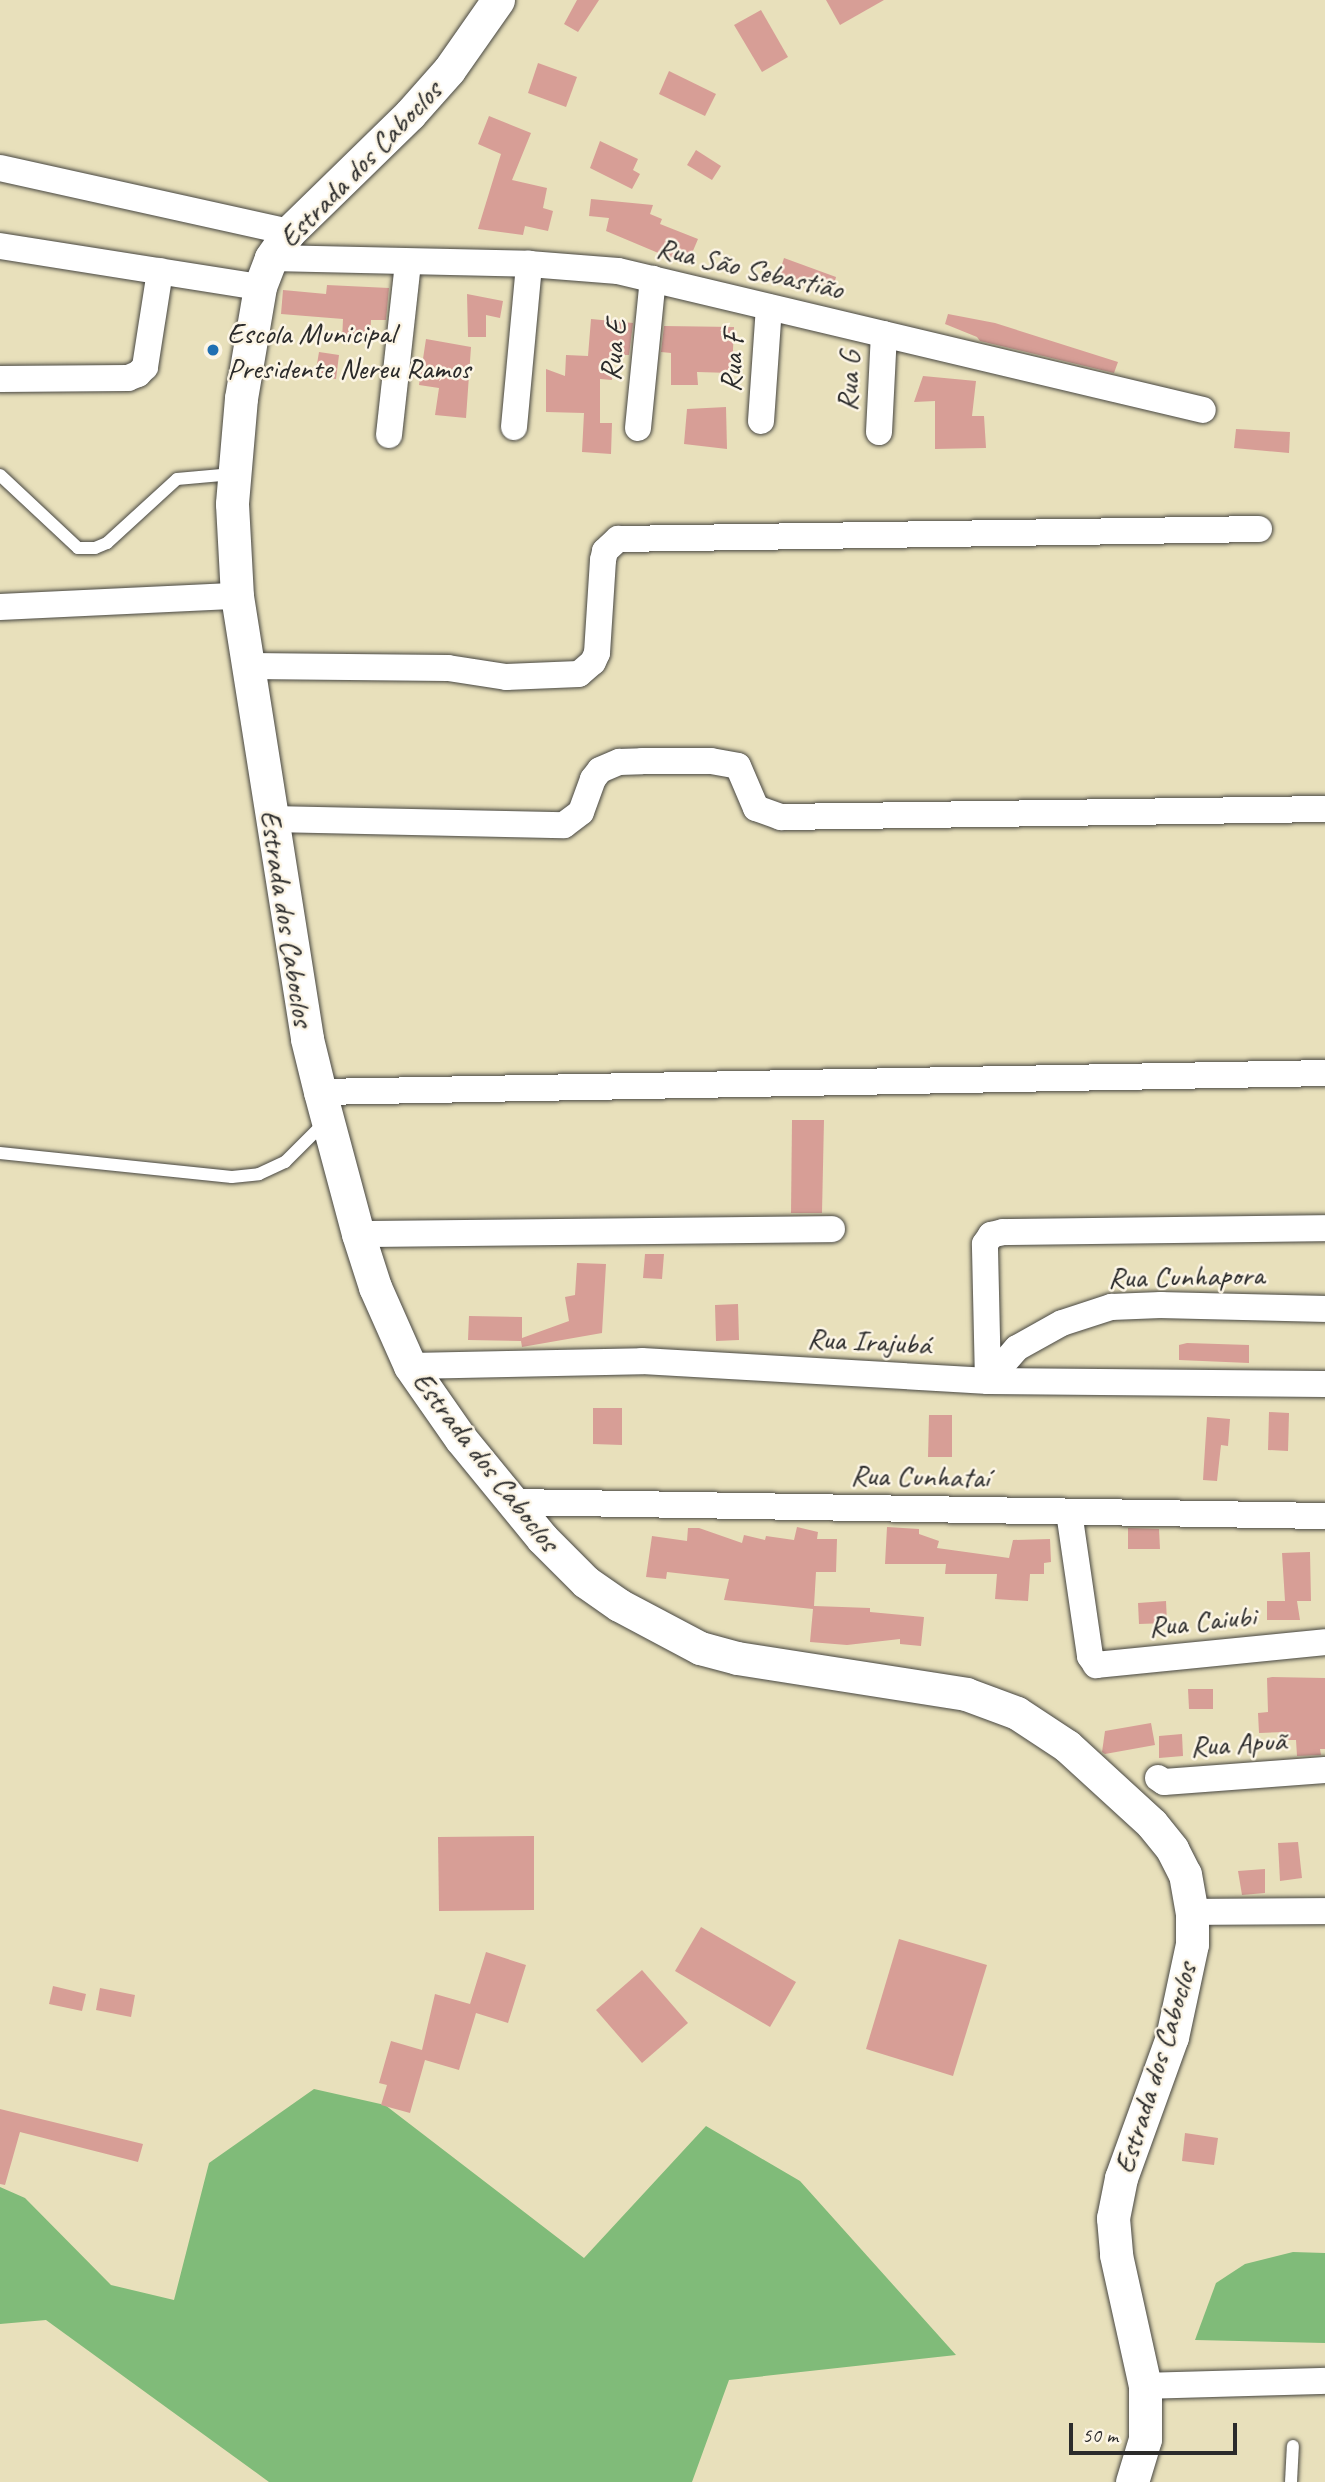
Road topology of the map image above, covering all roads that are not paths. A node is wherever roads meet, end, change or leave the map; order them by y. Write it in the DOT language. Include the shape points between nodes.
graph roads {
  1 [pos="498,0"];
  2 [pos="0,168"];
  3 [pos="0,246"];
  4 [pos="273,259"];
  5 [pos="408,262"];
  6 [pos="529,264"];
  7 [pos="160,271"];
  8 [pos="653,279"];
  9 [pos="769,307"];
  10 [pos="884,334"];
  11 [pos="0,379"];
  12 [pos="1203,410"];
  13 [pos="761,421"];
  14 [pos="514,428"];
  15 [pos="638,428"];
  16 [pos="879,432"];
  17 [pos="389,435"];
  18 [pos="234,474"];
  19 [pos="0,475"];
  20 [pos="1259,528"];
  21 [pos="237,596"];
  22 [pos="0,607"];
  23 [pos="249,666"];
  24 [pos="1325,809"];
  25 [pos="271,819"];
  26 [pos="1325,1073"];
  27 [pos="324,1106"];
  28 [pos="0,1153"];
  29 [pos="1325,1228"];
  30 [pos="832,1229"];
  31 [pos="358,1234"];
  32 [pos="1325,1309"];
  33 [pos="410,1366"];
  34 [pos="988,1381"];
  35 [pos="1325,1384"];
  36 [pos="514,1502"];
  37 [pos="1069,1512"];
  38 [pos="1325,1516"];
  39 [pos="1325,1642"];
  40 [pos="1325,1770"];
  41 [pos="1158,1778"];
  42 [pos="1325,1911"];
  43 [pos="1192,1912"];
  44 [pos="1325,2381"];
  45 [pos="1145,2386"];
  46 [pos="1293,2446"];
  47 [pos="1132,2482"];
  48 [pos="1291,2482"];
  1 -- 4 [label="street, Estrada dos Caboclos" via="449,70"];
  2 -- 4 [label="street"];
  3 -- 7 [label="street"];
  4 -- 5 [label="street, Rua São Sebastião"];
  4 -- 7 [label="street"];
  4 -- 18 [label="street, Estrada dos Caboclos" via="241,398"];
  5 -- 6 [label="street, Rua São Sebastião"];
  5 -- 17 [label="street"];
  6 -- 8 [label="street, Rua São Sebastião" via="618,271"];
  6 -- 14 [label="street"];
  7 -- 11 [label="street" via="145,367 138,374 128,378"];
  8 -- 9 [label="street, Rua São Sebastião"];
  8 -- 15 [label="street, Rua E"];
  9 -- 10 [label="street, Rua São Sebastião"];
  9 -- 13 [label="street, Rua F"];
  10 -- 12 [label="street, Rua São Sebastião"];
  10 -- 16 [label="street, Rua G"];
  18 -- 19 [label="lane" via="177,479 107,543 95,548 78,548"];
  18 -- 21 [label="street, Estrada dos Caboclos"];
  20 -- 23 [label="street" via="618,539 605,551 603,561 597,653 579,674 506,677 448,668"];
  21 -- 22 [label="street"];
  21 -- 23 [label="street, Estrada dos Caboclos"];
  23 -- 25 [label="street, Estrada dos Caboclos"];
  24 -- 25 [label="street" via="781,817 756,808 738,766 710,761 642,761 619,762 600,771 581,812 564,825"];
  25 -- 27 [label="street, Estrada dos Caboclos" via="307,1039"];
  26 -- 27 [label="street"];
  27 -- 28 [label="lane" via="285,1162 259,1174 232,1177"];
  27 -- 31 [label="street, Estrada dos Caboclos"];
  29 -- 34 [label="street" via="991,1235 985,1244"];
  30 -- 31 [label="street"];
  31 -- 33 [label="street, Estrada dos Caboclos" via="375,1287"];
  32 -- 34 [label="street, Rua Cunhapora" via="1111,1307 1062,1323 1017,1348"];
  33 -- 34 [label="street, Rua Irajubá" via="642,1361"];
  33 -- 36 [label="street, Estrada dos Caboclos" via="444,1417"];
  34 -- 35 [label="street, Rua Irajubá"];
  36 -- 37 [label="street, Rua Cunhataí"];
  36 -- 43 [label="street, Estrada dos Caboclos" via="586,1582 618,1605 700,1648 737,1658 966,1694 1017,1713 1068,1746 1152,1824 1185,1874"];
  37 -- 38 [label="street, Rua Cunhataí"];
  37 -- 39 [label="street, Rua Caiubi" via="1090,1656 1096,1665"];
  40 -- 41 [label="street, Rua Apuã" via="1164,1782"];
  42 -- 43 [label="street"];
  43 -- 45 [label="street, Estrada dos Caboclos" via="1184,1990 1121,2178 1114,2218 1116,2255"];
  44 -- 45 [label="street"];
  45 -- 47 [label="street, Estrada dos Caboclos" via="1145,2439"];
  46 -- 48 [label="lane"];
}
